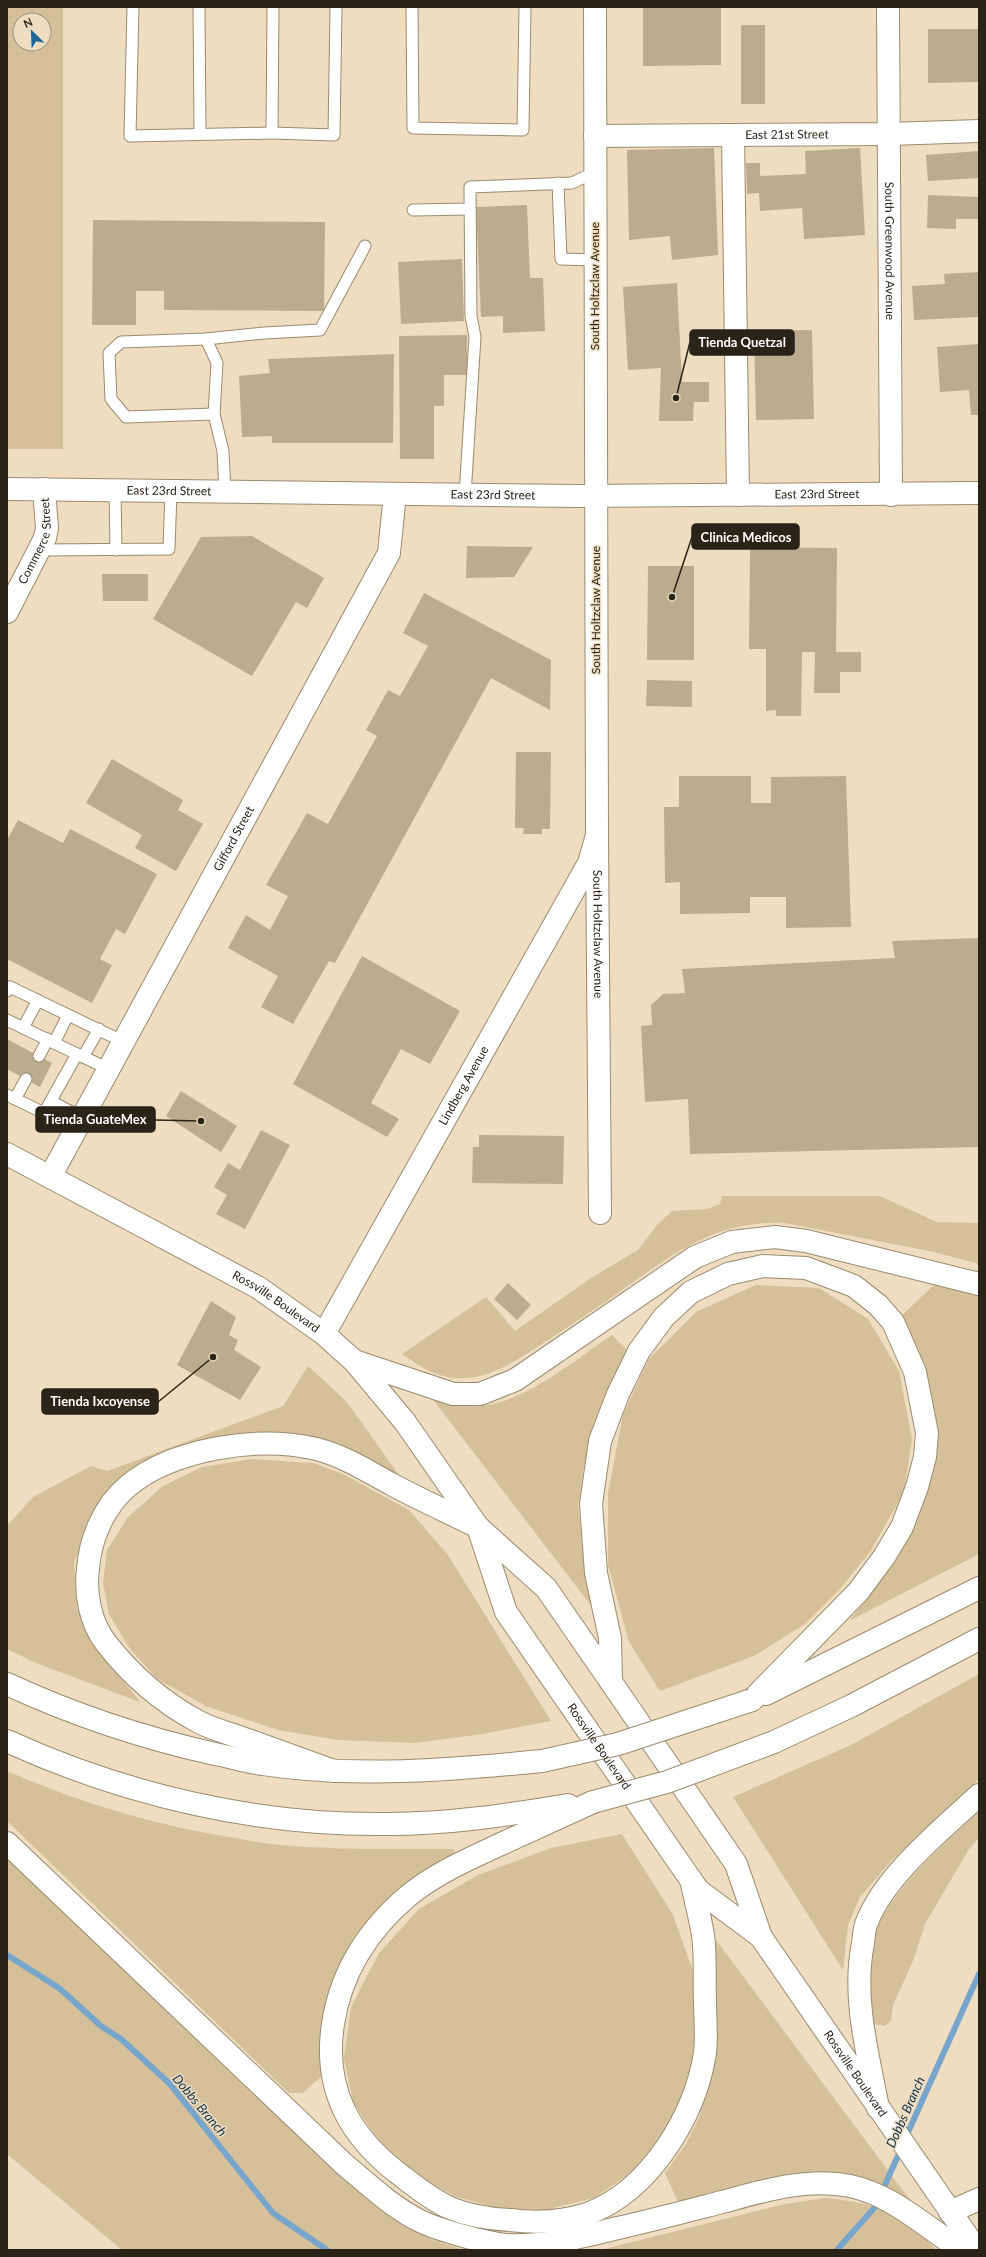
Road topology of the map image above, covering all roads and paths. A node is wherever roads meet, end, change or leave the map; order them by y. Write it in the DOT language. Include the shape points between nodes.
graph roads {
  1 [pos="133,7"];
  2 [pos="199,7"];
  3 [pos="273,7"];
  4 [pos="336,7"];
  5 [pos="412,7"];
  6 [pos="525,7"];
  7 [pos="595,7"];
  8 [pos="888,7"];
  9 [pos="979,131"];
  10 [pos="272,133"];
  11 [pos="200,134"];
  12 [pos="889,134"];
  13 [pos="733,135"];
  14 [pos="595,136"];
  15 [pos="595,172"];
  16 [pos="558,183"];
  17 [pos="470,209"];
  18 [pos="413,210"];
  19 [pos="365,246"];
  20 [pos="595,260"];
  21 [pos="206,339"];
  22 [pos="214,414"];
  23 [pos="7,489"];
  24 [pos="44,489"];
  25 [pos="115,491"];
  26 [pos="171,491"];
  27 [pos="225,492"];
  28 [pos="979,493"];
  29 [pos="394,494"];
  30 [pos="465,495"];
  31 [pos="738,495"];
  32 [pos="891,495"];
  33 [pos="595,496"];
  34 [pos="41,550"];
  35 [pos="116,550"];
  36 [pos="7,612"];
  37 [pos="597,835"];
  38 [pos="7,991"];
  39 [pos="38,1000"];
  40 [pos="68,1015"];
  41 [pos="7,1020"];
  42 [pos="23,1028"];
  43 [pos="99,1029"];
  44 [pos="51,1041"];
  45 [pos="124,1042"];
  46 [pos="80,1055"];
  47 [pos="39,1056"];
  48 [pos="109,1069"];
  49 [pos="26,1079"];
  50 [pos="11,1097"];
  51 [pos="51,1101"];
  52 [pos="82,1118"];
  53 [pos="7,1154"];
  54 [pos="50,1177"];
  55 [pos="600,1213"];
  56 [pos="979,1284"];
  57 [pos="324,1334"];
  58 [pos="354,1361"];
  59 [pos="478,1527"];
  60 [pos="979,1588"];
  61 [pos="979,1639"];
  62 [pos="611,1682"];
  63 [pos="7,1684"];
  64 [pos="752,1700"];
  65 [pos="7,1741"];
  66 [pos="334,1771"];
  67 [pos="979,1795"];
  68 [pos="593,1802"];
  69 [pos="7,1843"];
  70 [pos="691,1880"];
  71 [pos="761,1937"];
  72 [pos="878,2108"];
  73 [pos="979,2199"];
  74 [pos="950,2212"];
  75 [pos="962,2250"];
  76 [pos="977,2250"];
  1 -- 11 [label="lane" via="130,136"];
  2 -- 11 [label="lane"];
  3 -- 10 [label="lane"];
  4 -- 10 [label="lane" via="334,135"];
  5 -- 6 [label="lane" via="413,128 469,130 523,130"];
  7 -- 14 [label="main road, South Holtzclaw Avenue"];
  8 -- 12 [label="main road, South Greenwood Avenue"];
  9 -- 12 [label="main road, East 21st Street"];
  10 -- 11 [label="lane"];
  12 -- 13 [label="main road, East 21st Street"];
  12 -- 32 [label="main road, South Greenwood Avenue"];
  13 -- 14 [label="main road, East 21st Street"];
  13 -- 31 [label="main road"];
  14 -- 15 [label="main road, South Holtzclaw Avenue"];
  15 -- 16 [label="lane" via="572,183"];
  15 -- 20 [label="main road, South Holtzclaw Avenue"];
  16 -- 17 [label="lane" via="470,187"];
  16 -- 20 [label="lane" via="561,259"];
  17 -- 18 [label="lane"];
  17 -- 30 [label="lane" via="472,316 475,337"];
  19 -- 21 [label="lane" via="320,330"];
  20 -- 33 [label="main road, South Holtzclaw Avenue"];
  21 -- 22 [label="lane" via="217,363"];
  21 -- 22 [label="lane" via="121,342 109,353 112,399 126,417"];
  22 -- 27 [label="lane" via="223,451"];
  23 -- 24 [label="main road, East 23rd Street"];
  24 -- 25 [label="main road, East 23rd Street"];
  24 -- 34 [label="main road, Commerce Street" via="47,528"];
  25 -- 26 [label="main road, East 23rd Street"];
  25 -- 35 [label="lane"];
  26 -- 27 [label="main road, East 23rd Street"];
  26 -- 35 [label="lane" via="169,549"];
  27 -- 29 [label="main road, East 23rd Street"];
  28 -- 32 [label="main road, East 23rd Street"];
  29 -- 30 [label="main road, East 23rd Street"];
  29 -- 45 [label="main road, Gifford Street" via="389,553"];
  30 -- 33 [label="main road, East 23rd Street"];
  31 -- 32 [label="main road, East 23rd Street"];
  31 -- 33 [label="main road, East 23rd Street"];
  33 -- 37 [label="main road, South Holtzclaw Avenue"];
  34 -- 35 [label="lane"];
  34 -- 36 [label="main road, Commerce Street"];
  37 -- 55 [label="main road, South Holtzclaw Avenue"];
  37 -- 57 [label="main road, Lindberg Avenue" via="589,863"];
  38 -- 39 [label="lane" via="10,986"];
  39 -- 40 [label="lane"];
  39 -- 42 [label="lane"];
  40 -- 43 [label="lane"];
  40 -- 44 [label="lane"];
  41 -- 42 [label="lane"];
  42 -- 44 [label="lane"];
  43 -- 45 [label="lane"];
  43 -- 46 [label="lane"];
  44 -- 46 [label="lane"];
  44 -- 47 [label="lane"];
  45 -- 48 [label="main road, Gifford Street"];
  46 -- 48 [label="lane"];
  46 -- 51 [label="lane"];
  48 -- 52 [label="main road, Gifford Street"];
  49 -- 50 [label="lane"];
  50 -- 51 [label="lane" via="44,1113"];
  51 -- 52 [label="lane"];
  52 -- 54 [label="main road, Gifford Street"];
  53 -- 54 [label="main road, Rossville Boulevard"];
  54 -- 57 [label="main road, Rossville Boulevard" via="259,1288"];
  56 -- 58 [label="main road" via="806,1241 775,1237 739,1241 695,1257 515,1380 480,1394 453,1394"];
  57 -- 58 [label="main road, Rossville Boulevard"];
  58 -- 59 [label="main road, Rossville Boulevard" via="405,1422"];
  59 -- 62 [label="main road, Rossville Boulevard" via="546,1588"];
  59 -- 66 [label="main road" via="394,1486 356,1464 312,1448 268,1443 224,1447 191,1455 156,1469 128,1486 108,1509 95,1533 88,1560 86,1589 92,1616 104,1641 155,1694 200,1723"];
  59 -- 70 [label="main road, Rossville Boulevard" via="506,1612"];
  60 -- 64 [label="main road"];
  61 -- 68 [label="main road, bridge" via="851,1706 774,1742 667,1782"];
  62 -- 64 [label="main road" via="610,1638 596,1573 591,1504 600,1441 618,1394 639,1350 664,1317 691,1292 728,1274 763,1266 806,1268 854,1286 878,1305 892,1322 915,1372 927,1433 925,1457 902,1527 884,1557 858,1592"];
  62 -- 71 [label="main road, Rossville Boulevard" via="736,1864"];
  63 -- 66 [label="main road" via="120,1730 262,1764"];
  64 -- 66 [label="main road, bridge" via="618,1744 542,1761 437,1771"];
  65 -- 68 [label="main road" via="48,1760 123,1785 213,1808 292,1820 387,1824 474,1820"];
  67 -- 72 [label="main road" via="907,1863 877,1901 866,1922 860,1956 858,2000"];
  68 -- 70 [label="main road" via="452,1867 409,1896 366,1940 351,1967 337,2002 330,2043 332,2078 346,2115 360,2138 383,2163 449,2208 485,2218 530,2222 560,2220 588,2213 617,2198 645,2174 665,2152 681,2126 705,2052 703,1937"];
  69 -- 75 [label="main road" via="345,2165 390,2203 420,2221 453,2233 505,2245 538,2245 571,2240 752,2194 819,2183 850,2186 893,2202"];
  70 -- 71 [label="main road, Rossville Boulevard" via="698,1890"];
  71 -- 72 [label="main road, Rossville Boulevard"];
  72 -- 74 [label="main road, Rossville Boulevard"];
  73 -- 74 [label="main road"];
  74 -- 76 [label="main road, Rossville Boulevard"];
}
